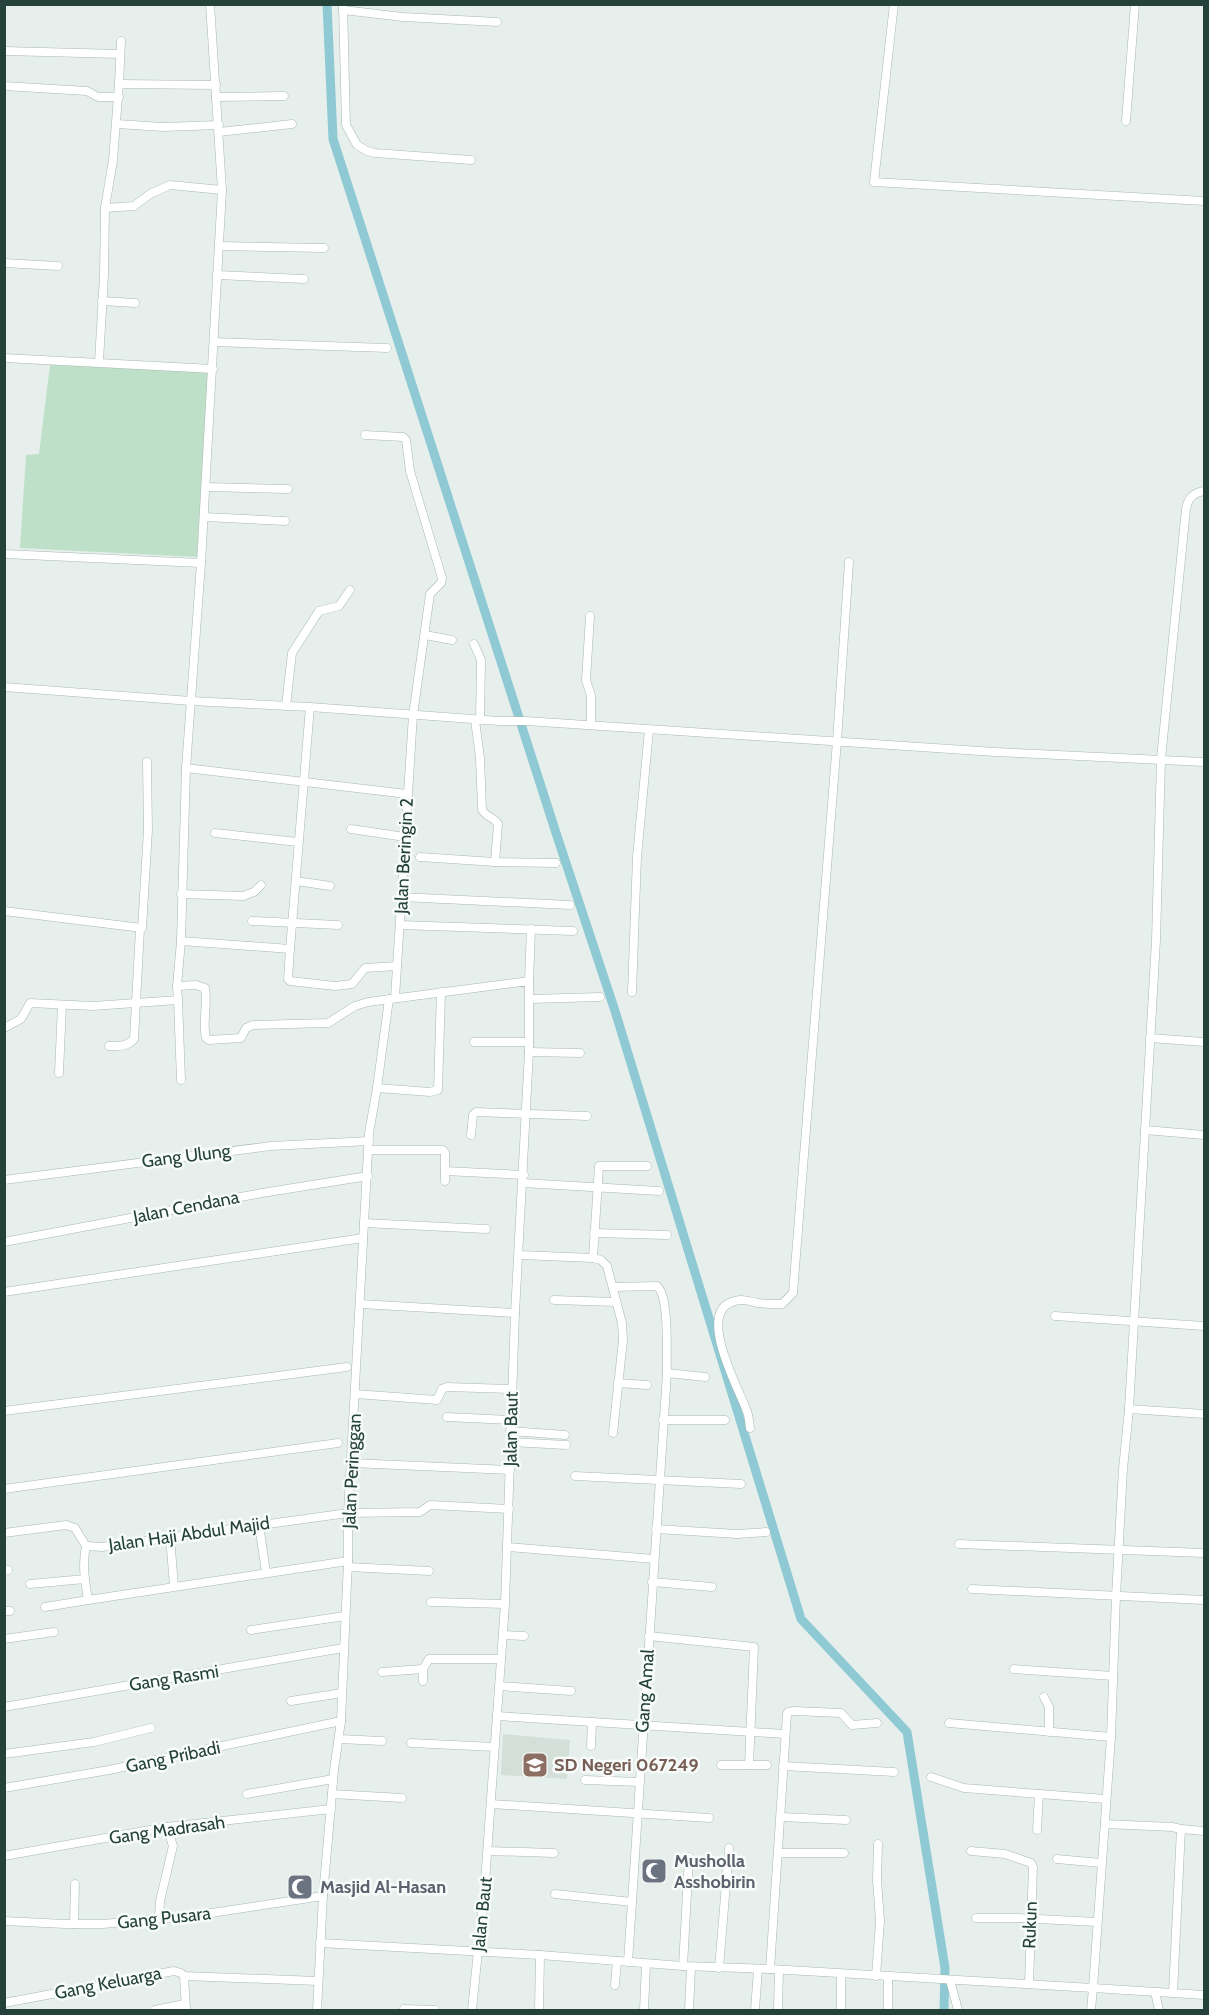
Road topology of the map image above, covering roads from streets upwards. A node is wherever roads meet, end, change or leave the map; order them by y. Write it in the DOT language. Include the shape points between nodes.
graph roads {
  1 [pos="210,4"];
  2 [pos="894,4"];
  3 [pos="1135,4"];
  4 [pos="343,7"];
  5 [pos="497,22"];
  6 [pos="121,41"];
  7 [pos="4,51"];
  8 [pos="120,54"];
  9 [pos="119,84"];
  10 [pos="216,85"];
  11 [pos="4,86"];
  12 [pos="284,96"];
  13 [pos="119,97"];
  14 [pos="216,97"];
  15 [pos="1126,121"];
  16 [pos="117,124"];
  17 [pos="291,124"];
  18 [pos="219,129"];
  19 [pos="471,160"];
  20 [pos="222,190"];
  21 [pos="1204,201"];
  22 [pos="105,208"];
  23 [pos="219,246"];
  24 [pos="324,248"];
  25 [pos="4,263"];
  26 [pos="58,266"];
  27 [pos="218,275"];
  28 [pos="304,279"];
  29 [pos="102,301"];
  30 [pos="135,303"];
  31 [pos="214,342"];
  32 [pos="387,348"];
  33 [pos="4,358"];
  34 [pos="99,362"];
  35 [pos="213,369"];
  36 [pos="365,435"];
  37 [pos="206,487"];
  38 [pos="288,489"];
  39 [pos="1204,491"];
  40 [pos="204,517"];
  41 [pos="285,521"];
  42 [pos="4,554"];
  43 [pos="849,562"];
  44 [pos="201,563"];
  45 [pos="350,590"];
  46 [pos="590,616"];
  47 [pos="425,635"];
  48 [pos="452,640"];
  49 [pos="474,644"];
  50 [pos="4,687"];
  51 [pos="191,701"];
  52 [pos="286,706"];
  53 [pos="310,706"];
  54 [pos="413,715"];
  55 [pos="478,720"];
  56 [pos="591,725"];
  57 [pos="649,730"];
  58 [pos="837,741"];
  59 [pos="1161,759"];
  60 [pos="147,762"];
  61 [pos="1204,762"];
  62 [pos="186,768"];
  63 [pos="303,782"];
  64 [pos="407,794"];
  65 [pos="351,829"];
  66 [pos="215,833"];
  67 [pos="405,837"];
  68 [pos="298,842"];
  69 [pos="420,857"];
  70 [pos="495,862"];
  71 [pos="555,863"];
  72 [pos="296,881"];
  73 [pos="261,885"];
  74 [pos="330,886"];
  75 [pos="181,894"];
  76 [pos="401,897"];
  77 [pos="570,905"];
  78 [pos="4,911"];
  79 [pos="252,921"];
  80 [pos="293,924"];
  81 [pos="400,924"];
  82 [pos="338,925"];
  83 [pos="140,929"];
  84 [pos="531,929"];
  85 [pos="573,932"];
  86 [pos="180,941"];
  87 [pos="290,949"];
  88 [pos="397,966"];
  89 [pos="529,981"];
  90 [pos="177,986"];
  91 [pos="441,992"];
  92 [pos="632,992"];
  93 [pos="600,997"];
  94 [pos="392,999"];
  95 [pos="530,999"];
  96 [pos="178,1000"];
  97 [pos="138,1004"];
  98 [pos="62,1005"];
  99 [pos="4,1028"];
  100 [pos="1150,1038"];
  101 [pos="474,1042"];
  102 [pos="529,1042"];
  103 [pos="1204,1042"];
  104 [pos="109,1047"];
  105 [pos="529,1052"];
  106 [pos="580,1053"];
  107 [pos="59,1072"];
  108 [pos="181,1080"];
  109 [pos="377,1088"];
  110 [pos="525,1113"];
  111 [pos="587,1116"];
  112 [pos="1145,1130"];
  113 [pos="471,1135"];
  114 [pos="1204,1135"];
  115 [pos="369,1141"];
  116 [pos="369,1150"];
  117 [pos="647,1166"];
  118 [pos="445,1171"];
  119 [pos="368,1176"];
  120 [pos="523,1179"];
  121 [pos="4,1180"];
  122 [pos="445,1181"];
  123 [pos="597,1188"];
  124 [pos="659,1191"];
  125 [pos="364,1223"];
  126 [pos="486,1229"];
  127 [pos="594,1233"];
  128 [pos="667,1235"];
  129 [pos="363,1238"];
  130 [pos="4,1242"];
  131 [pos="519,1255"];
  132 [pos="593,1258"];
  133 [pos="613,1287"];
  134 [pos="4,1292"];
  135 [pos="554,1300"];
  136 [pos="616,1302"];
  137 [pos="361,1304"];
  138 [pos="515,1313"];
  139 [pos="1055,1316"];
  140 [pos="1133,1321"];
  141 [pos="1204,1326"];
  142 [pos="347,1366"];
  143 [pos="667,1373"];
  144 [pos="705,1377"];
  145 [pos="618,1383"];
  146 [pos="646,1385"];
  147 [pos="512,1389"];
  148 [pos="355,1395"];
  149 [pos="1129,1409"];
  150 [pos="4,1411"];
  151 [pos="1204,1414"];
  152 [pos="447,1417"];
  153 [pos="512,1420"];
  154 [pos="663,1420"];
  155 [pos="725,1420"];
  156 [pos="750,1428"];
  157 [pos="510,1431"];
  158 [pos="613,1433"];
  159 [pos="565,1435"];
  160 [pos="511,1442"];
  161 [pos="338,1443"];
  162 [pos="566,1446"];
  163 [pos="352,1463"];
  164 [pos="510,1470"];
  165 [pos="574,1476"];
  166 [pos="659,1480"];
  167 [pos="741,1484"];
  168 [pos="4,1489"];
  169 [pos="509,1509"];
  170 [pos="348,1513"];
  171 [pos="259,1524"];
  172 [pos="656,1529"];
  173 [pos="766,1532"];
  174 [pos="4,1533"];
  175 [pos="170,1537"];
  176 [pos="958,1544"];
  177 [pos="86,1546"];
  178 [pos="507,1547"];
  179 [pos="1120,1549"];
  180 [pos="1204,1553"];
  181 [pos="654,1559"];
  182 [pos="348,1564"];
  183 [pos="429,1571"];
  184 [pos="266,1573"];
  185 [pos="85,1579"];
  186 [pos="652,1582"];
  187 [pos="30,1584"];
  188 [pos="174,1586"];
  189 [pos="712,1587"];
  190 [pos="972,1589"];
  191 [pos="1116,1596"];
  192 [pos="88,1600"];
  193 [pos="1204,1600"];
  194 [pos="431,1602"];
  195 [pos="505,1604"];
  196 [pos="45,1607"];
  197 [pos="345,1616"];
  198 [pos="250,1630"];
  199 [pos="54,1632"];
  200 [pos="503,1635"];
  201 [pos="524,1636"];
  202 [pos="649,1636"];
  203 [pos="4,1639"];
  204 [pos="343,1648"];
  205 [pos="501,1659"];
  206 [pos="423,1669"];
  207 [pos="1014,1669"];
  208 [pos="382,1672"];
  209 [pos="1113,1676"];
  210 [pos="423,1681"];
  211 [pos="499,1686"];
  212 [pos="571,1691"];
  213 [pos="342,1693"];
  214 [pos="1044,1697"];
  215 [pos="291,1701"];
  216 [pos="4,1707"];
  217 [pos="497,1716"];
  218 [pos="341,1721"];
  219 [pos="592,1722"];
  220 [pos="876,1723"];
  221 [pos="949,1723"];
  222 [pos="643,1725"];
  223 [pos="151,1728"];
  224 [pos="750,1731"];
  225 [pos="1049,1732"];
  226 [pos="785,1734"];
  227 [pos="1110,1737"];
  228 [pos="339,1739"];
  229 [pos="382,1741"];
  230 [pos="411,1743"];
  231 [pos="591,1746"];
  232 [pos="495,1747"];
  233 [pos="4,1754"];
  234 [pos="721,1765"];
  235 [pos="749,1765"];
  236 [pos="767,1765"];
  237 [pos="783,1766"];
  238 [pos="894,1772"];
  239 [pos="931,1777"];
  240 [pos="333,1779"];
  241 [pos="585,1780"];
  242 [pos="639,1782"];
  243 [pos="4,1788"];
  244 [pos="247,1794"];
  245 [pos="333,1794"];
  246 [pos="1039,1794"];
  247 [pos="402,1798"];
  248 [pos="1106,1799"];
  249 [pos="491,1804"];
  250 [pos="331,1809"];
  251 [pos="639,1814"];
  252 [pos="781,1817"];
  253 [pos="709,1818"];
  254 [pos="846,1820"];
  255 [pos="1105,1824"];
  256 [pos="167,1827"];
  257 [pos="1181,1829"];
  258 [pos="1037,1830"];
  259 [pos="1204,1831"];
  260 [pos="878,1844"];
  261 [pos="729,1848"];
  262 [pos="488,1851"];
  263 [pos="971,1851"];
  264 [pos="779,1852"];
  265 [pos="554,1853"];
  266 [pos="844,1853"];
  267 [pos="4,1856"];
  268 [pos="689,1857"];
  269 [pos="1057,1859"];
  270 [pos="1101,1863"];
  271 [pos="75,1884"];
  272 [pos="555,1894"];
  273 [pos="323,1896"];
  274 [pos="632,1902"];
  275 [pos="159,1918"];
  276 [pos="976,1918"];
  277 [pos="1030,1920"];
  278 [pos="4,1921"];
  279 [pos="1097,1922"];
  280 [pos="74,1924"];
  281 [pos="320,1943"];
  282 [pos="478,1952"];
  283 [pos="540,1955"];
  284 [pos="617,1961"];
  285 [pos="628,1962"];
  286 [pos="646,1964"];
  287 [pos="687,1967"];
  288 [pos="719,1968"];
  289 [pos="758,1969"];
  290 [pos="770,1970"];
  291 [pos="779,1970"];
  292 [pos="841,1974"];
  293 [pos="876,1976"];
  294 [pos="184,1977"];
  295 [pos="888,1977"];
  296 [pos="947,1980"];
  297 [pos="318,1981"];
  298 [pos="1029,1984"];
  299 [pos="615,1985"];
  300 [pos="1093,1988"];
  301 [pos="1155,1992"];
  302 [pos="1173,1993"];
  303 [pos="1204,1995"];
  304 [pos="4,2003"];
  305 [pos="185,2007"];
  306 [pos="404,2009"];
  307 [pos="155,2010"];
  308 [pos="317,2010"];
  309 [pos="435,2010"];
  310 [pos="472,2010"];
  311 [pos="539,2010"];
  312 [pos="644,2010"];
  313 [pos="689,2010"];
  314 [pos="755,2010"];
  315 [pos="778,2010"];
  316 [pos="841,2010"];
  317 [pos="888,2010"];
  318 [pos="958,2010"];
  319 [pos="1091,2010"];
  320 [pos="1159,2010"];
  1 -- 10 [label="street"];
  2 -- 21 [label="street" via="874,182"];
  3 -- 15 [label="street"];
  4 -- 5 [label="street" via="403,17"];
  4 -- 19 [label="street" via="346,125 357,145 375,153"];
  6 -- 8 [label="street"];
  7 -- 8 [label="street"];
  8 -- 9 [label="street"];
  9 -- 10 [label="street"];
  9 -- 13 [label="street"];
  10 -- 14 [label="street"];
  11 -- 13 [label="street"];
  12 -- 14 [label="street"];
  13 -- 16 [label="street"];
  14 -- 18 [label="street"];
  16 -- 18 [label="street"];
  16 -- 22 [label="street"];
  17 -- 18 [label="street"];
  18 -- 20 [label="street"];
  20 -- 22 [label="street" via="170,185 134,206"];
  20 -- 23 [label="street"];
  22 -- 29 [label="street"];
  23 -- 24 [label="street"];
  23 -- 27 [label="street"];
  25 -- 26 [label="street"];
  27 -- 28 [label="street"];
  27 -- 31 [label="street"];
  29 -- 30 [label="street"];
  29 -- 34 [label="street"];
  31 -- 32 [label="street"];
  31 -- 35 [label="street"];
  33 -- 34 [label="street"];
  34 -- 35 [label="street"];
  35 -- 37 [label="street"];
  36 -- 47 [label="street, Jalan Beringin 2" via="406,440 410,471 442,578 430,594"];
  37 -- 38 [label="street"];
  37 -- 40 [label="street"];
  39 -- 59 [label="street" via="1187,502"];
  40 -- 41 [label="street"];
  40 -- 44 [label="street"];
  42 -- 44 [label="street"];
  43 -- 58 [label="street"];
  44 -- 51 [label="street"];
  45 -- 52 [label="street" via="339,606 319,611 291,653"];
  46 -- 56 [label="street" via="586,683 591,696"];
  47 -- 48 [label="street"];
  47 -- 54 [label="street, Jalan Beringin 2"];
  49 -- 55 [label="street" via="482,665"];
  50 -- 51 [label="street"];
  51 -- 52 [label="street"];
  51 -- 62 [label="street"];
  52 -- 53 [label="street"];
  53 -- 54 [label="street"];
  53 -- 63 [label="street"];
  54 -- 55 [label="street"];
  54 -- 64 [label="street, Jalan Beringin 2"];
  55 -- 56 [label="street"];
  55 -- 70 [label="street" via="482,809 499,826"];
  56 -- 57 [label="street"];
  57 -- 58 [label="street"];
  57 -- 92 [label="street" via="637,857"];
  58 -- 59 [label="street"];
  58 -- 156 [label="street" via="793,1293 782,1304 734,1301 725,1305 718,1316 723,1350 747,1410"];
  59 -- 61 [label="street"];
  59 -- 100 [label="street"];
  60 -- 83 [label="street" via="148,830"];
  62 -- 63 [label="street"];
  62 -- 75 [label="street"];
  63 -- 64 [label="street"];
  63 -- 68 [label="street"];
  64 -- 67 [label="street, Jalan Beringin 2"];
  65 -- 67 [label="street"];
  66 -- 68 [label="street"];
  67 -- 76 [label="street, Jalan Beringin 2"];
  68 -- 72 [label="street"];
  69 -- 70 [label="street"];
  70 -- 71 [label="street"];
  72 -- 74 [label="street"];
  72 -- 80 [label="street"];
  73 -- 75 [label="street" via="243,896"];
  75 -- 86 [label="street"];
  76 -- 77 [label="street"];
  76 -- 81 [label="street, Jalan Beringin 2"];
  78 -- 83 [label="street"];
  79 -- 80 [label="street"];
  80 -- 82 [label="street"];
  80 -- 87 [label="street"];
  81 -- 84 [label="street"];
  81 -- 88 [label="street, Jalan Beringin 2"];
  83 -- 97 [label="street"];
  84 -- 85 [label="street"];
  84 -- 89 [label="street, Jalan Baut"];
  86 -- 87 [label="street"];
  86 -- 90 [label="street"];
  87 -- 88 [label="street" via="290,981 352,984 364,968"];
  88 -- 94 [label="street, Jalan Beringin 2"];
  89 -- 91 [label="street"];
  89 -- 95 [label="street, Jalan Baut"];
  90 -- 94 [label="street" via="204,988 205,1031 209,1040 241,1038 246,1028 253,1025 328,1023 355,1006"];
  90 -- 96 [label="street"];
  91 -- 94 [label="street"];
  91 -- 109 [label="street" via="438,1090"];
  93 -- 95 [label="street"];
  94 -- 109 [label="street, Jalan Peringgan"];
  95 -- 102 [label="street, Jalan Baut"];
  96 -- 97 [label="street"];
  96 -- 108 [label="street"];
  97 -- 98 [label="street"];
  97 -- 104 [label="street" via="134,1039 130,1044"];
  98 -- 99 [label="street" via="30,1003 18,1022"];
  98 -- 107 [label="street"];
  100 -- 103 [label="street"];
  100 -- 112 [label="street"];
  101 -- 102 [label="street"];
  102 -- 105 [label="street, Jalan Baut"];
  105 -- 106 [label="street"];
  105 -- 110 [label="street, Jalan Baut"];
  109 -- 115 [label="street, Jalan Peringgan"];
  110 -- 111 [label="street"];
  110 -- 113 [label="street" via="476,1112"];
  110 -- 120 [label="street, Jalan Baut"];
  112 -- 114 [label="street"];
  112 -- 140 [label="street"];
  115 -- 116 [label="street, Jalan Peringgan"];
  115 -- 121 [label="street, Gang Ulung" via="271,1146"];
  116 -- 118 [label="street" via="443,1150"];
  116 -- 119 [label="street, Jalan Peringgan"];
  117 -- 123 [label="street" via="599,1166"];
  118 -- 120 [label="street"];
  118 -- 122 [label="street"];
  119 -- 125 [label="street, Jalan Peringgan"];
  119 -- 130 [label="street, Jalan Cendana"];
  120 -- 123 [label="street"];
  120 -- 131 [label="street, Jalan Baut"];
  123 -- 124 [label="street"];
  123 -- 127 [label="street"];
  125 -- 126 [label="street"];
  125 -- 129 [label="street, Jalan Peringgan"];
  127 -- 128 [label="street"];
  127 -- 132 [label="street"];
  129 -- 134 [label="street"];
  129 -- 137 [label="street, Jalan Peringgan"];
  131 -- 132 [label="street"];
  131 -- 138 [label="street, Jalan Baut"];
  132 -- 133 [label="street" via="607,1266"];
  133 -- 136 [label="street"];
  133 -- 143 [label="street, Gang Amal" via="657,1286 661,1290"];
  135 -- 136 [label="street"];
  136 -- 145 [label="street" via="623,1340"];
  137 -- 138 [label="street"];
  137 -- 148 [label="street, Jalan Peringgan"];
  138 -- 147 [label="street, Jalan Baut"];
  139 -- 140 [label="street"];
  140 -- 141 [label="street"];
  140 -- 149 [label="street"];
  142 -- 150 [label="street"];
  143 -- 144 [label="street"];
  143 -- 154 [label="street, Gang Amal"];
  145 -- 146 [label="street"];
  145 -- 158 [label="street"];
  147 -- 148 [label="street" via="447,1387 437,1400"];
  147 -- 153 [label="street, Jalan Baut"];
  148 -- 163 [label="street, Jalan Peringgan"];
  149 -- 151 [label="street"];
  149 -- 179 [label="street"];
  152 -- 153 [label="street"];
  153 -- 157 [label="street, Jalan Baut"];
  154 -- 155 [label="street"];
  154 -- 166 [label="street, Gang Amal"];
  157 -- 159 [label="street"];
  157 -- 160 [label="street, Jalan Baut"];
  160 -- 162 [label="street"];
  160 -- 164 [label="street, Jalan Baut"];
  161 -- 168 [label="street"];
  163 -- 164 [label="street"];
  163 -- 170 [label="street, Jalan Peringgan"];
  164 -- 169 [label="street, Jalan Baut"];
  165 -- 166 [label="street"];
  166 -- 167 [label="street"];
  166 -- 172 [label="street, Gang Amal"];
  169 -- 170 [label="street, Jalan Haji Abdul Majid" via="430,1505 420,1512"];
  169 -- 178 [label="street, Jalan Baut"];
  170 -- 171 [label="street, Jalan Haji Abdul Majid"];
  170 -- 182 [label="street, Jalan Peringgan"];
  171 -- 175 [label="street, Jalan Haji Abdul Majid"];
  171 -- 184 [label="street"];
  172 -- 173 [label="street"];
  172 -- 181 [label="street, Gang Amal"];
  174 -- 177 [label="street, Jalan Haji Abdul Majid" via="66,1525 75,1528"];
  175 -- 177 [label="street, Jalan Haji Abdul Majid"];
  175 -- 188 [label="street"];
  176 -- 179 [label="street"];
  177 -- 185 [label="street"];
  178 -- 181 [label="street"];
  178 -- 195 [label="street, Jalan Baut"];
  179 -- 180 [label="street"];
  179 -- 191 [label="street"];
  181 -- 186 [label="street, Gang Amal"];
  182 -- 183 [label="street"];
  182 -- 184 [label="street"];
  182 -- 197 [label="street, Jalan Peringgan"];
  184 -- 188 [label="street"];
  185 -- 187 [label="street"];
  185 -- 192 [label="street"];
  186 -- 189 [label="street"];
  186 -- 202 [label="street, Gang Amal"];
  188 -- 192 [label="street"];
  190 -- 191 [label="street"];
  191 -- 193 [label="street"];
  191 -- 209 [label="street"];
  192 -- 196 [label="street"];
  194 -- 195 [label="street"];
  195 -- 200 [label="street, Jalan Baut"];
  197 -- 198 [label="street"];
  197 -- 204 [label="street, Jalan Peringgan"];
  199 -- 203 [label="street"];
  200 -- 201 [label="street"];
  200 -- 205 [label="street, Jalan Baut"];
  202 -- 222 [label="street, Gang Amal"];
  202 -- 224 [label="street" via="754,1647"];
  204 -- 213 [label="street, Jalan Peringgan"];
  204 -- 216 [label="street, Gang Rasmi"];
  205 -- 206 [label="street" via="429,1659"];
  205 -- 211 [label="street, Jalan Baut"];
  206 -- 208 [label="street"];
  206 -- 210 [label="street"];
  207 -- 209 [label="street"];
  209 -- 227 [label="street"];
  211 -- 212 [label="street"];
  211 -- 217 [label="street, Jalan Baut"];
  213 -- 215 [label="street"];
  213 -- 218 [label="street, Jalan Peringgan"];
  214 -- 225 [label="street" via="1049,1707"];
  217 -- 219 [label="street"];
  217 -- 232 [label="street, Jalan Baut"];
  218 -- 228 [label="street, Jalan Peringgan"];
  218 -- 243 [label="street, Gang Pribadi"];
  219 -- 222 [label="street"];
  219 -- 231 [label="street"];
  220 -- 226 [label="street" via="852,1725 841,1713 790,1711"];
  221 -- 225 [label="street"];
  222 -- 224 [label="street"];
  222 -- 242 [label="street, Gang Amal"];
  223 -- 233 [label="street" via="94,1742"];
  224 -- 226 [label="street"];
  224 -- 235 [label="street"];
  225 -- 227 [label="street"];
  226 -- 237 [label="street"];
  227 -- 248 [label="street"];
  228 -- 229 [label="street"];
  228 -- 240 [label="street, Jalan Peringgan"];
  230 -- 232 [label="street"];
  232 -- 249 [label="street, Jalan Baut"];
  234 -- 235 [label="street"];
  235 -- 236 [label="street"];
  237 -- 238 [label="street"];
  237 -- 252 [label="street"];
  239 -- 246 [label="street" via="964,1788"];
  240 -- 244 [label="street"];
  240 -- 245 [label="street, Jalan Peringgan"];
  241 -- 242 [label="street"];
  242 -- 251 [label="street, Gang Amal"];
  245 -- 247 [label="street"];
  245 -- 250 [label="street, Jalan Peringgan"];
  246 -- 248 [label="street"];
  246 -- 258 [label="street"];
  248 -- 255 [label="street"];
  249 -- 251 [label="street"];
  249 -- 262 [label="street, Jalan Baut"];
  250 -- 256 [label="street, Gang Madrasah"];
  250 -- 273 [label="street, Jalan Peringgan"];
  251 -- 253 [label="street"];
  251 -- 274 [label="street, Gang Amal"];
  252 -- 254 [label="street"];
  252 -- 264 [label="street"];
  255 -- 257 [label="street"];
  255 -- 270 [label="street"];
  256 -- 267 [label="street, Gang Madrasah"];
  256 -- 275 [label="street" via="173,1846"];
  257 -- 259 [label="street"];
  257 -- 302 [label="street"];
  260 -- 293 [label="street" via="880,1920"];
  261 -- 288 [label="street"];
  262 -- 265 [label="street"];
  262 -- 282 [label="street, Jalan Baut"];
  263 -- 277 [label="street, Rukun" via="1005,1854 1031,1863"];
  264 -- 266 [label="street"];
  264 -- 290 [label="street"];
  268 -- 287 [label="street"];
  269 -- 270 [label="street"];
  270 -- 279 [label="street"];
  271 -- 280 [label="street"];
  272 -- 274 [label="street"];
  273 -- 275 [label="street, Gang Pusara"];
  273 -- 281 [label="street, Jalan Peringgan"];
  274 -- 285 [label="street, Gang Amal"];
  275 -- 280 [label="street, Gang Pusara"];
  276 -- 277 [label="street"];
  277 -- 279 [label="street"];
  277 -- 298 [label="street, Rukun"];
  278 -- 280 [label="street, Gang Pusara"];
  279 -- 300 [label="street"];
  281 -- 282 [label="street"];
  281 -- 297 [label="street, Jalan Peringgan"];
  282 -- 283 [label="street"];
  282 -- 310 [label="street, Jalan Baut"];
  283 -- 284 [label="street"];
  283 -- 311 [label="street"];
  284 -- 285 [label="street"];
  284 -- 299 [label="street"];
  285 -- 286 [label="street"];
  286 -- 287 [label="street"];
  286 -- 312 [label="street"];
  287 -- 288 [label="street"];
  287 -- 313 [label="street"];
  288 -- 289 [label="street"];
  289 -- 290 [label="street"];
  289 -- 314 [label="street"];
  290 -- 291 [label="street"];
  291 -- 292 [label="street"];
  291 -- 315 [label="street"];
  292 -- 293 [label="street"];
  292 -- 316 [label="street"];
  293 -- 295 [label="street"];
  294 -- 297 [label="street, Gang Keluarga"];
  294 -- 304 [label="street, Gang Keluarga" via="174,1971"];
  294 -- 305 [label="street"];
  295 -- 296 [label="street"];
  295 -- 317 [label="street"];
  296 -- 298 [label="street"];
  296 -- 318 [label="street"];
  297 -- 308 [label="street, Jalan Peringgan"];
  298 -- 300 [label="street"];
  300 -- 301 [label="street"];
  300 -- 319 [label="street"];
  301 -- 302 [label="street"];
  301 -- 320 [label="street"];
  302 -- 303 [label="street"];
  305 -- 307 [label="street"];
  306 -- 309 [label="street"];
}
